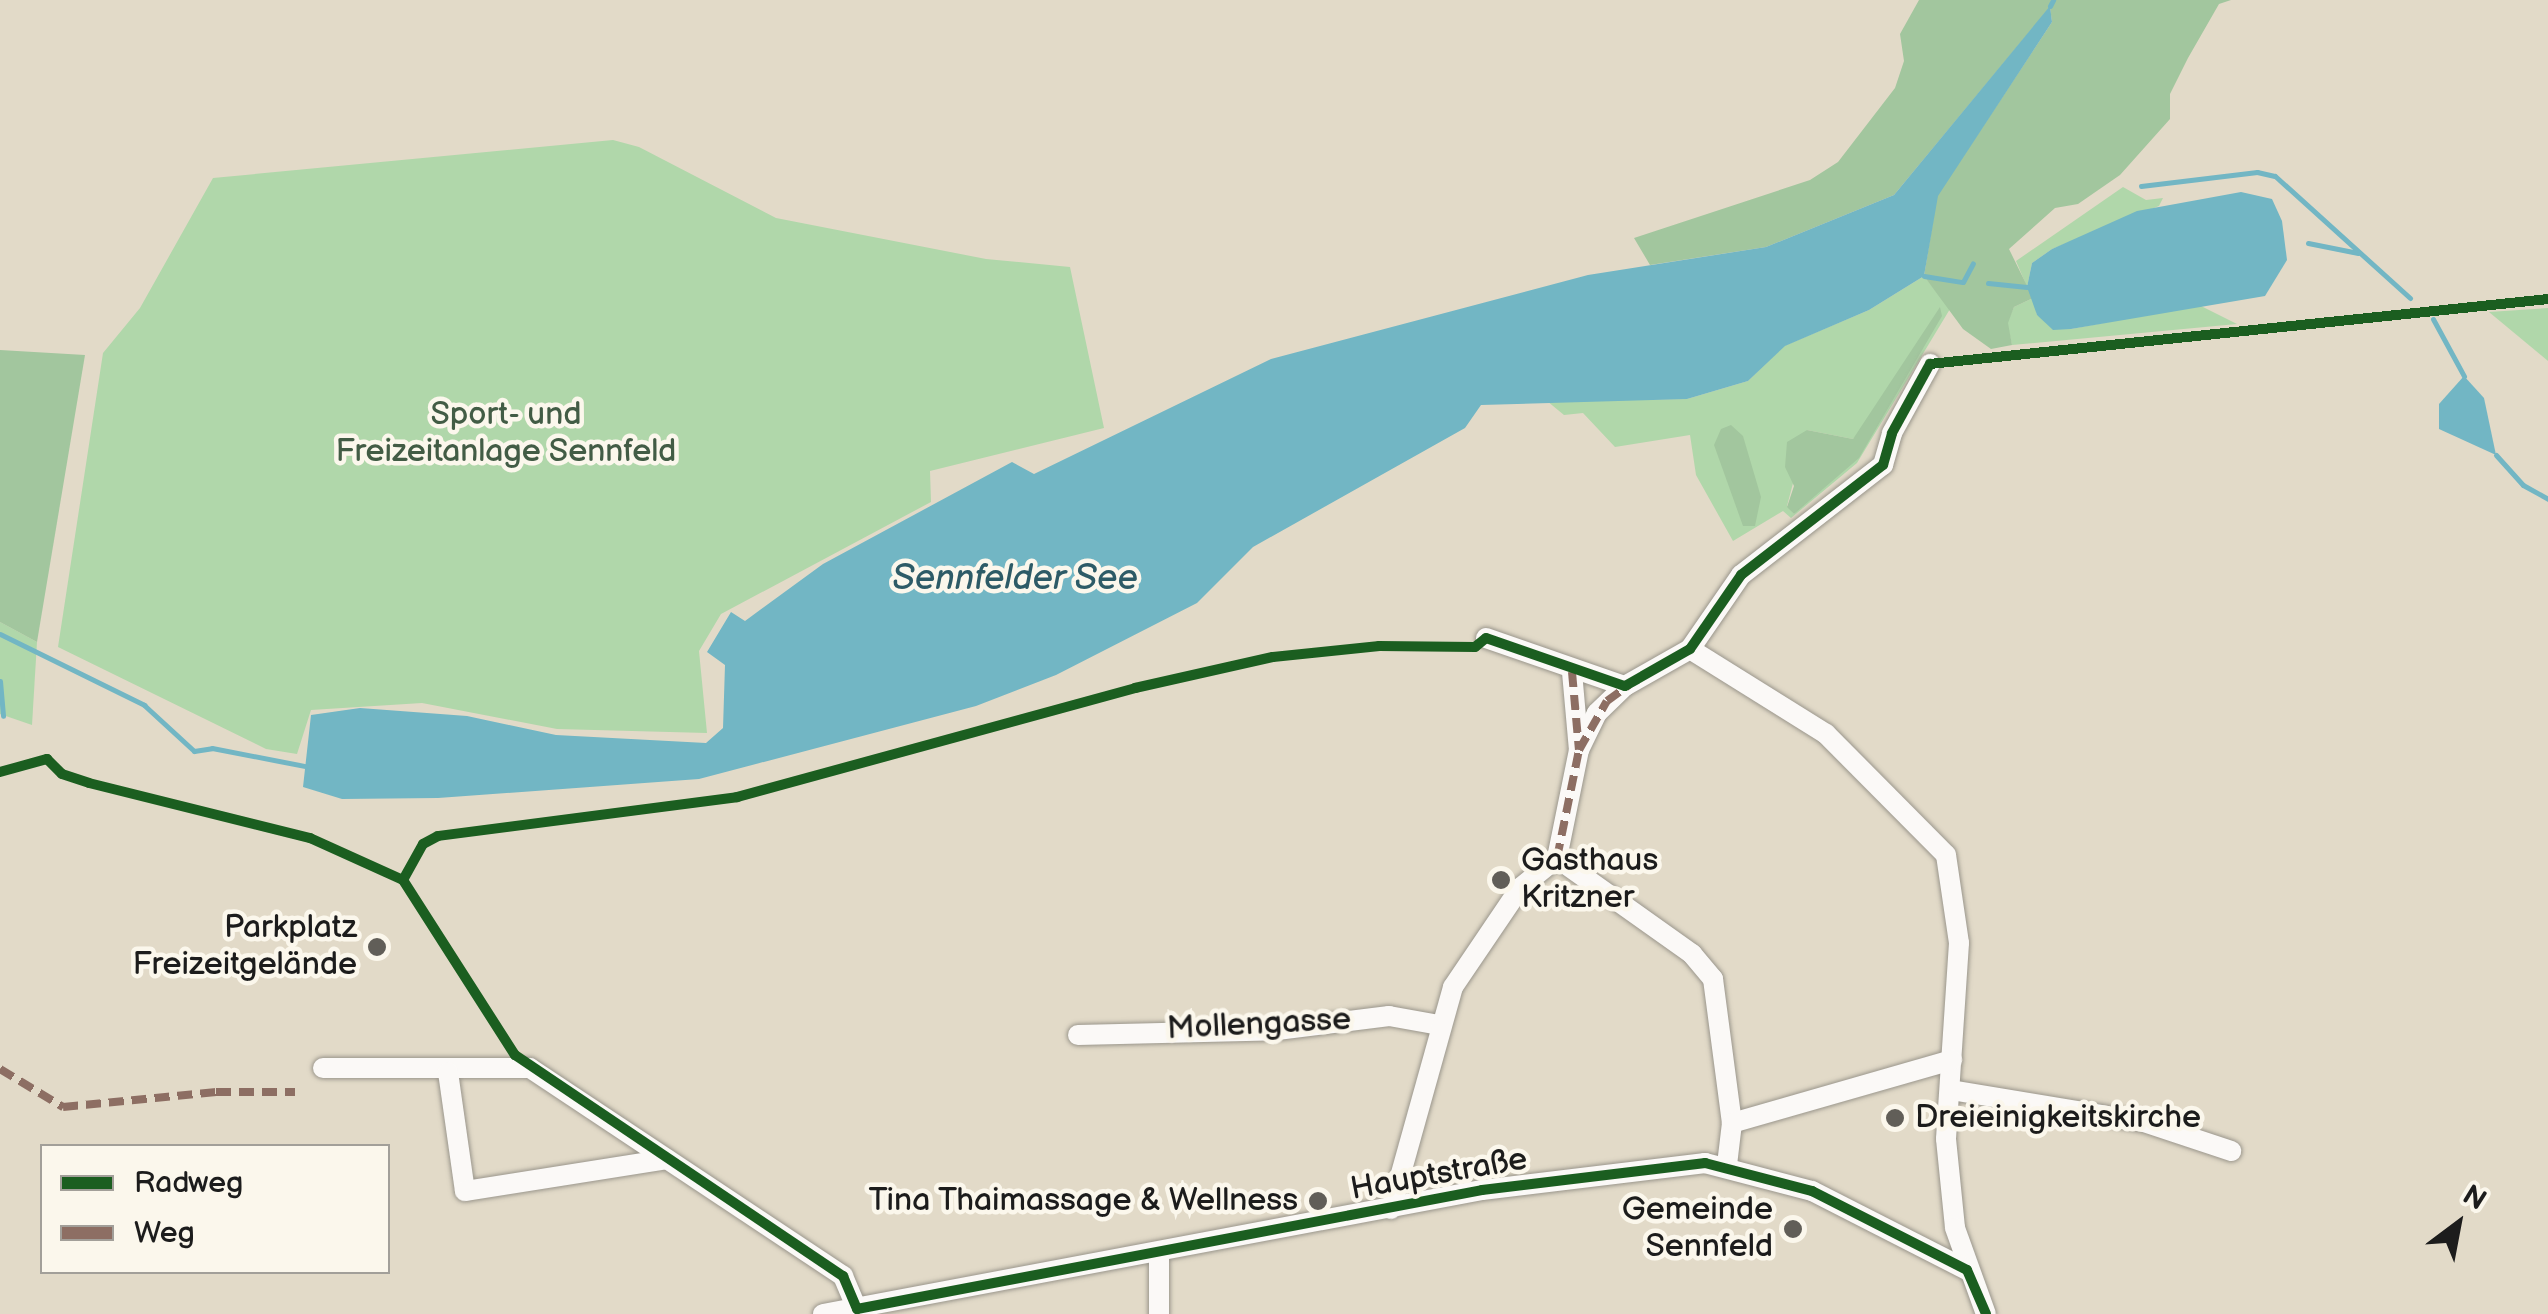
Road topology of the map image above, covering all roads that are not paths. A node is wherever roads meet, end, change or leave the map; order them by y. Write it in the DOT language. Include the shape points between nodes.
graph roads {
  1 [pos="1930,364"];
  2 [pos="1486,638"];
  3 [pos="1690,649"];
  4 [pos="1572,672"];
  5 [pos="1625,686"];
  6 [pos="1579,750"];
  7 [pos="1557,858"];
  8 [pos="1439,1024"];
  9 [pos="1078,1035"];
  10 [pos="1952,1060"];
  11 [pos="323,1068"];
  12 [pos="448,1072"];
  13 [pos="1950,1090"];
  14 [pos="1732,1123"];
  15 [pos="2231,1151"];
  16 [pos="666,1159"];
  17 [pos="1727,1165"];
  18 [pos="1391,1209"];
  19 [pos="1159,1254"];
  20 [pos="1967,1270"];
  21 [pos="856,1308"];
  22 [pos="823,1314"];
  23 [pos="1159,1314"];
  24 [pos="1986,1314"];
  1 -- 3 [label="street" via="1892,432 1883,465 1742,575"];
  2 -- 4 [label="street" via="1528,647"];
  3 -- 5 [label="street"];
  3 -- 10 [label="street" via="1826,734 1946,855 1959,943"];
  4 -- 5 [label="street"];
  4 -- 6 [label="street"];
  5 -- 6 [label="street" via="1597,714"];
  6 -- 7 [label="street"];
  7 -- 8 [label="street" via="1520,888 1478,941"];
  7 -- 14 [label="street" via="1705,965 1719,1004"];
  8 -- 9 [label="street, Mollengasse" via="1390,1016 1277,1030"];
  8 -- 18 [label="street"];
  10 -- 13 [label="street"];
  10 -- 14 [label="street"];
  11 -- 12 [label="street"];
  12 -- 16 [label="street" via="530,1068"];
  12 -- 16 [label="street" via="464,1191"];
  13 -- 15 [label="street" via="2144,1122"];
  13 -- 20 [label="street" via="1946,1140"];
  14 -- 17 [label="street"];
  16 -- 21 [label="street" via="843,1276"];
  17 -- 18 [label="street, Hauptstraße" via="1600,1173"];
  17 -- 20 [label="street, Hauptstraße" via="1812,1191"];
  18 -- 19 [label="street, Hauptstraße"];
  19 -- 21 [label="street, Hauptstraße"];
  19 -- 23 [label="street"];
  20 -- 24 [label="street"];
  21 -- 22 [label="street, Hauptstraße"];
}
